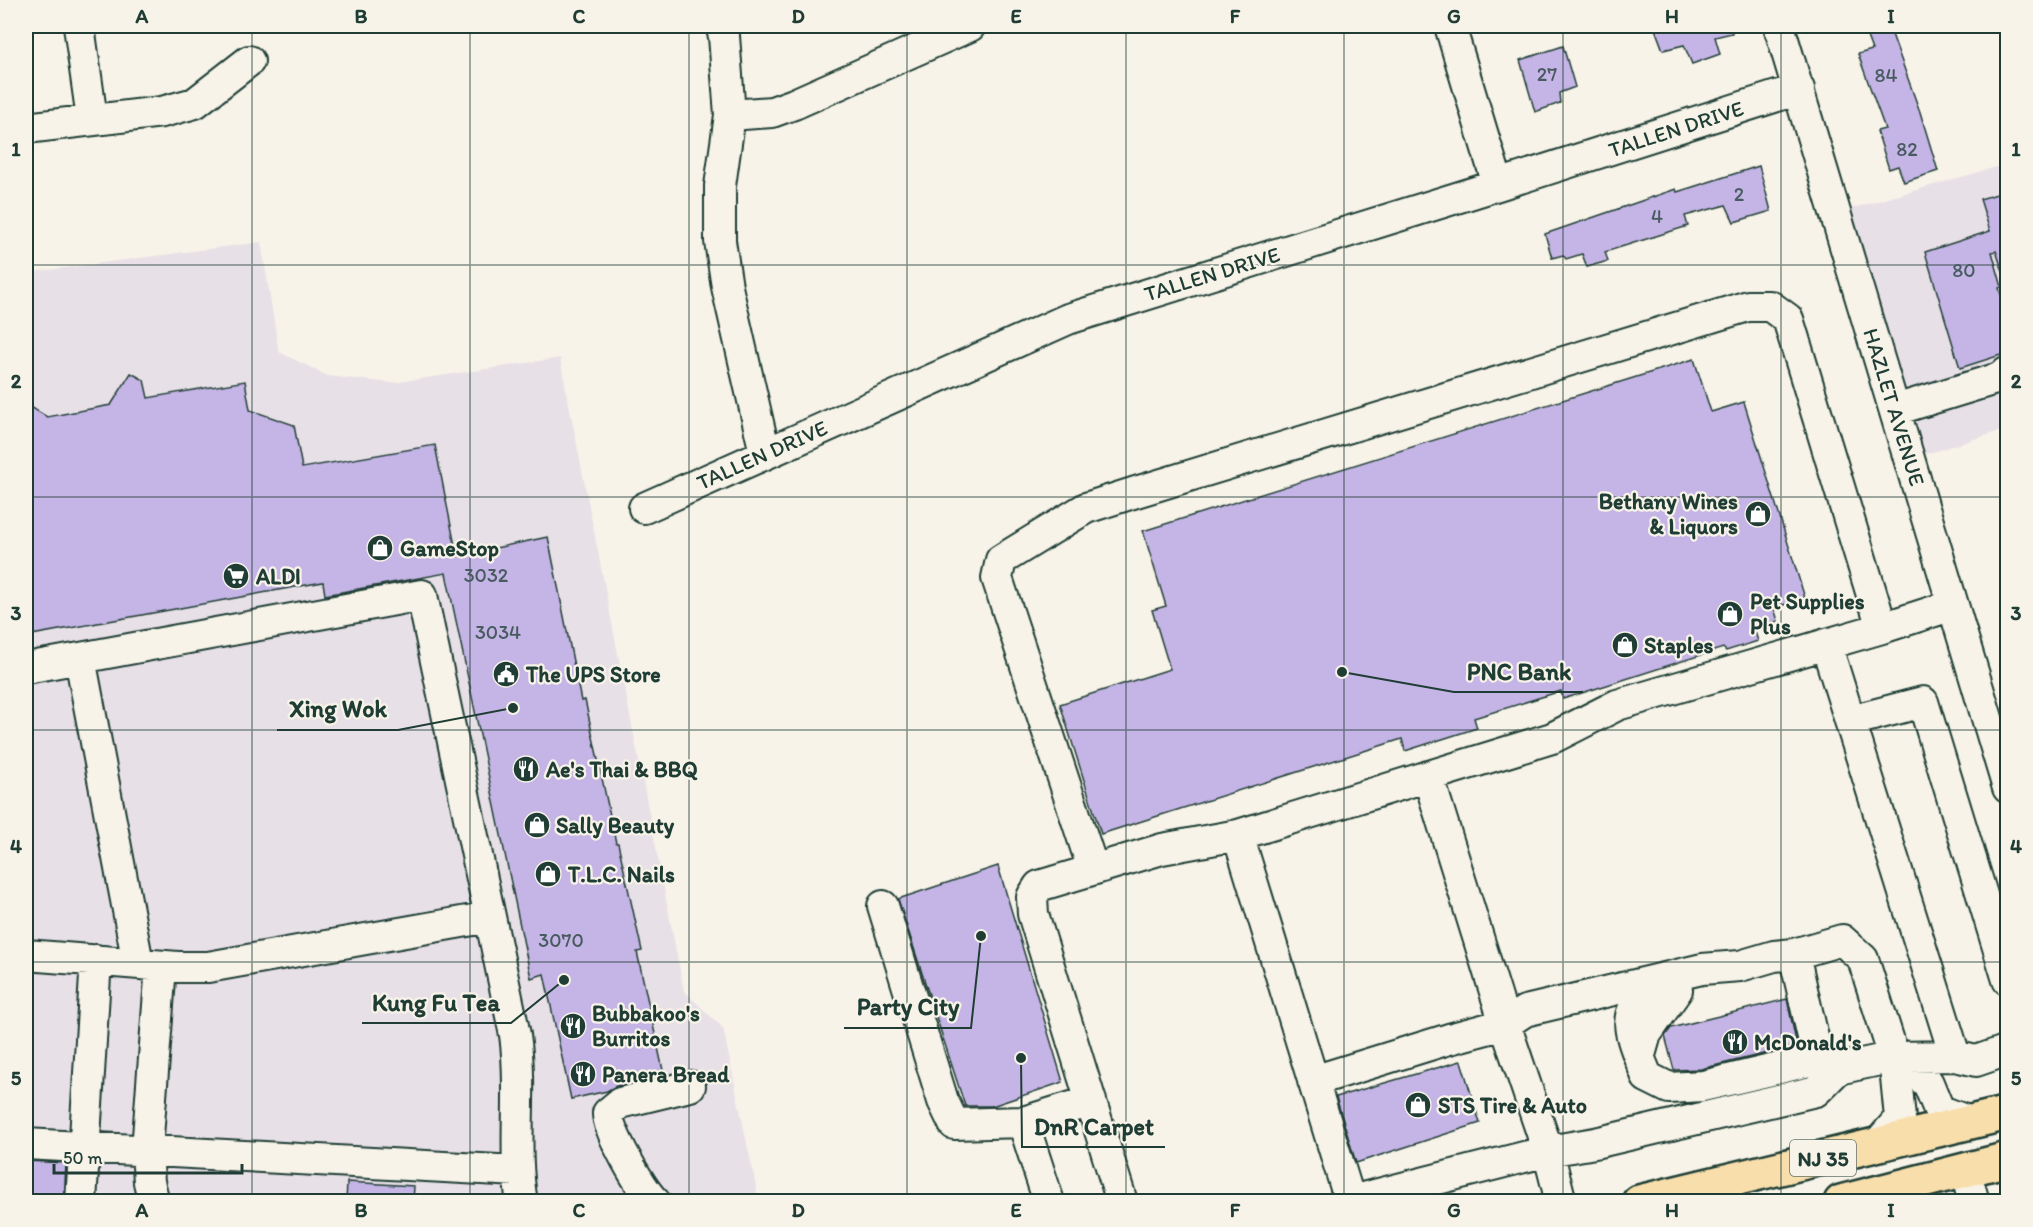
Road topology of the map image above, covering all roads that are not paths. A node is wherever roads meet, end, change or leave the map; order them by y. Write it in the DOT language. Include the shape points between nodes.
graph roads {
  1 [pos="79,26"];
  2 [pos="721,26"];
  3 [pos="970,26"];
  4 [pos="1450,26"];
  5 [pos="1779,26"];
  6 [pos="249,61"];
  7 [pos="1798,89"];
  8 [pos="730,115"];
  9 [pos="92,119"];
  10 [pos="26,128"];
  11 [pos="1498,185"];
  12 [pos="2007,372"];
  13 [pos="1894,410"];
  14 [pos="765,453"];
  15 [pos="644,508"];
  16 [pos="1953,605"];
  17 [pos="1882,628"];
  18 [pos="1826,644"];
  19 [pos="80,658"];
  20 [pos="26,668"];
  21 [pos="1850,721"];
  22 [pos="1428,776"];
  23 [pos="2007,789"];
  24 [pos="1238,835"];
  25 [pos="1093,869"];
  26 [pos="883,906"];
  27 [pos="489,916"];
  28 [pos="1794,954"];
  29 [pos="26,955"];
  30 [pos="96,960"];
  31 [pos="149,965"];
  32 [pos="1740,966"];
  33 [pos="2007,980"];
  34 [pos="1505,1024"];
  35 [pos="2007,1050"];
  36 [pos="1955,1056"];
  37 [pos="1894,1057"];
  38 [pos="1828,1064"];
  39 [pos="1313,1081"];
  40 [pos="690,1086"];
  41 [pos="1091,1101"];
  42 [pos="2007,1113"];
  43 [pos="1023,1122"];
  44 [pos="1970,1122"];
  45 [pos="26,1144"];
  46 [pos="1876,1146"];
  47 [pos="84,1147"];
  48 [pos="147,1150"];
  49 [pos="1548,1151"];
  50 [pos="2007,1160"];
  51 [pos="1965,1170"];
  52 [pos="518,1171"];
  53 [pos="1348,1201"];
  54 [pos="1845,1201"];
  55 [pos="81,1202"];
  56 [pos="154,1202"];
  57 [pos="522,1202"];
  58 [pos="654,1202"];
  59 [pos="1049,1202"];
  60 [pos="1122,1202"];
  61 [pos="1561,1202"];
  62 [pos="1639,1202"];
  63 [pos="1974,1202"];
  1 -- 9 [label="street"];
  2 -- 8 [label="street"];
  3 -- 8 [label="street" via="794,104 772,112"];
  4 -- 11 [label="street"];
  5 -- 7 [label="street, HAZLET AVENUE"];
  6 -- 9 [label="street" via="195,103 162,112"];
  7 -- 11 [label="street, TALLEN DRIVE"];
  7 -- 13 [label="street, HAZLET AVENUE"];
  8 -- 14 [label="street" via="720,186 720,241"];
  9 -- 10 [label="street"];
  11 -- 14 [label="street, TALLEN DRIVE" via="1068,319"];
  12 -- 13 [label="street" via="1999,378"];
  13 -- 16 [label="street, HAZLET AVENUE"];
  14 -- 15 [label="street, TALLEN DRIVE"];
  16 -- 17 [label="street"];
  16 -- 23 [label="street, HAZLET AVENUE"];
  17 -- 18 [label="street"];
  17 -- 25 [label="street" via="1788,319 1770,306 1748,306 1182,478 1086,508 1001,560 997,578"];
  18 -- 21 [label="street"];
  18 -- 22 [label="street" via="1617,705 1552,738"];
  19 -- 20 [label="street"];
  19 -- 27 [label="street" via="422,595"];
  19 -- 31 [label="street"];
  21 -- 33 [label="street" via="1923,702"];
  21 -- 36 [label="street"];
  22 -- 24 [label="street"];
  22 -- 34 [label="street"];
  24 -- 25 [label="street" via="1162,849"];
  24 -- 39 [label="street"];
  25 -- 41 [label="street" via="1039,886 1032,897 1033,914"];
  26 -- 43 [label="street" via="943,1101 954,1124"];
  27 -- 31 [label="street" via="214,967"];
  27 -- 52 [label="street" via="518,1057"];
  28 -- 32 [label="street"];
  28 -- 37 [label="street" via="1842,940 1863,959"];
  28 -- 38 [label="street"];
  29 -- 30 [label="street"];
  30 -- 31 [label="street"];
  30 -- 47 [label="street"];
  31 -- 48 [label="street"];
  32 -- 34 [label="street" via="1702,969 1525,1011"];
  32 -- 38 [label="street" via="1718,979 1677,990 1646,1034 1640,1055 1647,1077 1668,1088 1704,1086"];
  34 -- 39 [label="street"];
  34 -- 49 [label="street"];
  35 -- 36 [label="street" via="1976,1061"];
  36 -- 37 [label="street"];
  37 -- 38 [label="street"];
  37 -- 44 [label="street" via="1928,1083 1939,1110"];
  37 -- 46 [label="street" via="1900,1118"];
  38 -- 49 [label="street" via="1816,1091"];
  39 -- 53 [label="street"];
  40 -- 58 [label="street" via="620,1103 608,1113 609,1124"];
  41 -- 43 [label="street"];
  41 -- 60 [label="street"];
  42 -- 44 [label="highway, NJ 35"];
  43 -- 59 [label="street"];
  44 -- 46 [label="highway, NJ 35"];
  45 -- 47 [label="street"];
  46 -- 62 [label="highway, NJ 35"];
  47 -- 48 [label="street"];
  47 -- 55 [label="street"];
  48 -- 52 [label="street"];
  48 -- 56 [label="street"];
  49 -- 53 [label="street"];
  49 -- 61 [label="street"];
  50 -- 51 [label="highway, NJ 35"];
  51 -- 54 [label="highway, NJ 35"];
  51 -- 63 [label="street"];
  52 -- 57 [label="street"];
}
